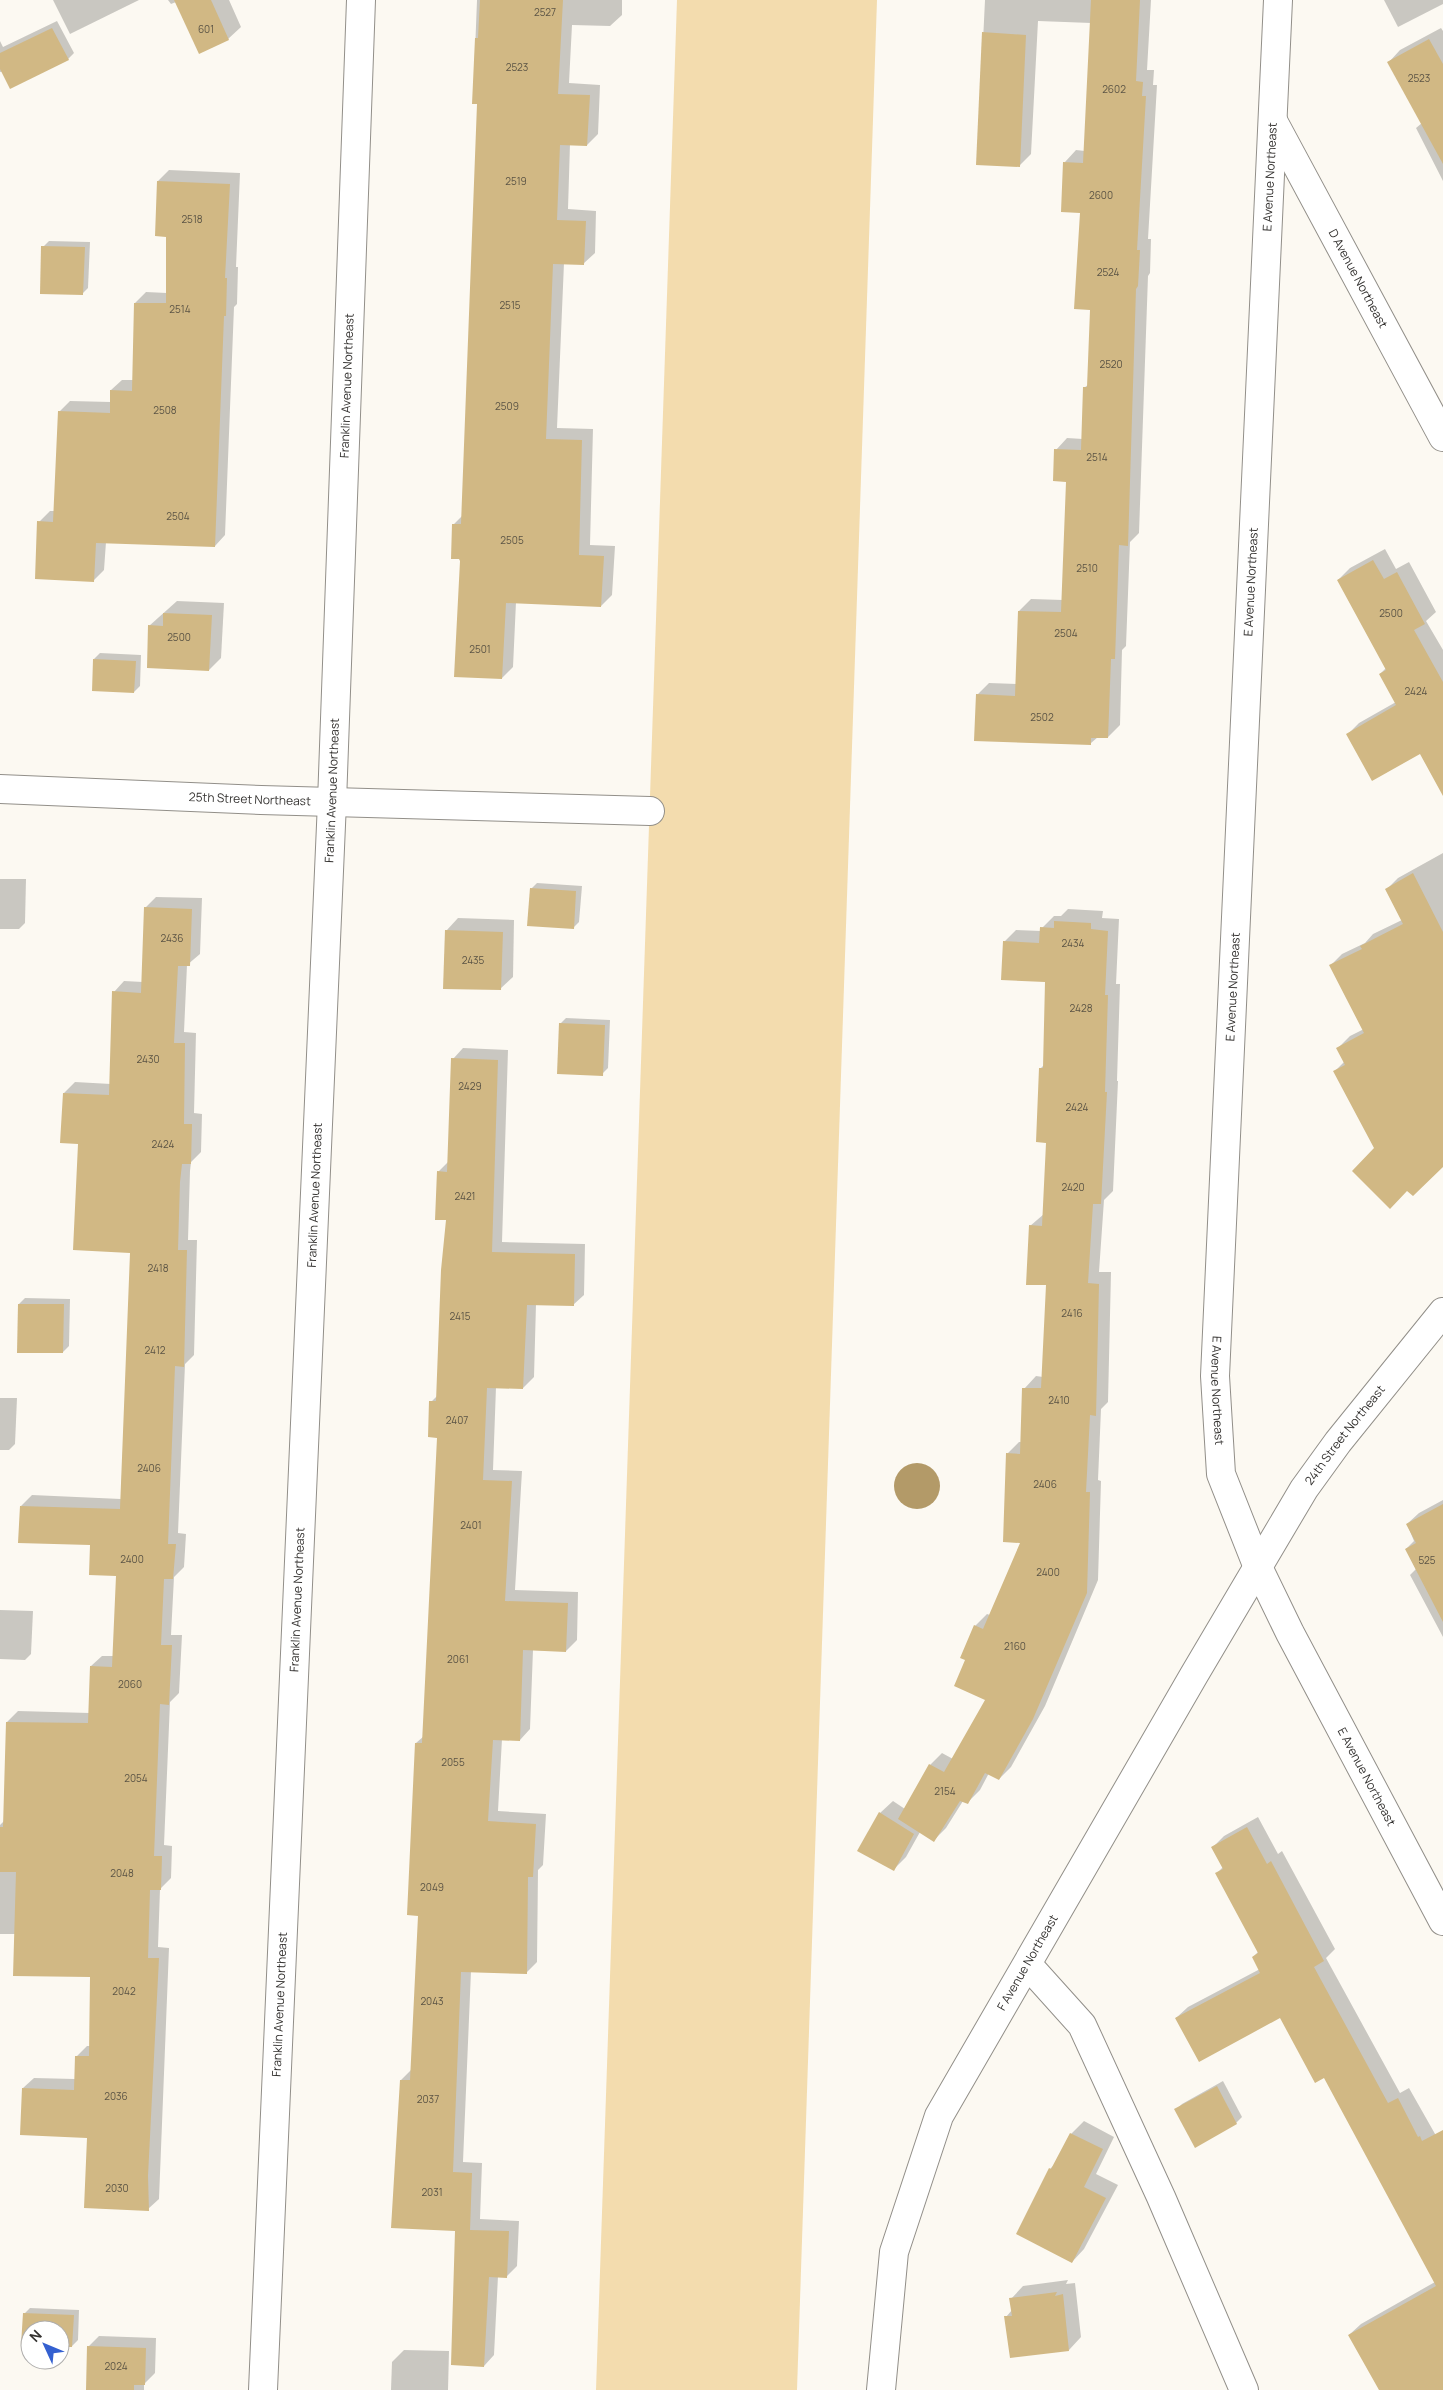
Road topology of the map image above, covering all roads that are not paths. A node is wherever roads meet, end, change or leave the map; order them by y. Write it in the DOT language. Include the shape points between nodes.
graph roads {
  1 [pos="361,0"];
  2 [pos="1278,0"];
  3 [pos="1272,120"];
  4 [pos="1443,437"];
  5 [pos="0,789"];
  6 [pos="332,802"];
  7 [pos="650,811"];
  8 [pos="1443,1312"];
  9 [pos="1258,1566"];
  10 [pos="1443,1921"];
  11 [pos="1028,1965"];
  12 [pos="263,2390"];
  13 [pos="881,2390"];
  14 [pos="1244,2390"];
  1 -- 6 [label="street, Franklin Avenue Northeast"];
  2 -- 3 [label="street, E Avenue Northeast"];
  3 -- 4 [label="street, D Avenue Northeast"];
  3 -- 9 [label="street, E Avenue Northeast" via="1215,1376 1221,1474"];
  5 -- 6 [label="street, 25th Street Northeast"];
  6 -- 7 [label="street, 25th Street Northeast"];
  6 -- 12 [label="street, Franklin Avenue Northeast"];
  8 -- 9 [label="street, 24th Street Northeast" via="1338,1442 1304,1489"];
  9 -- 10 [label="street, E Avenue Northeast" via="1290,1633"];
  9 -- 11 [label="street, F Avenue Northeast"];
  11 -- 13 [label="street, F Avenue Northeast" via="939,2116 894,2252"];
  11 -- 14 [label="street" via="1082,2025"];
}
